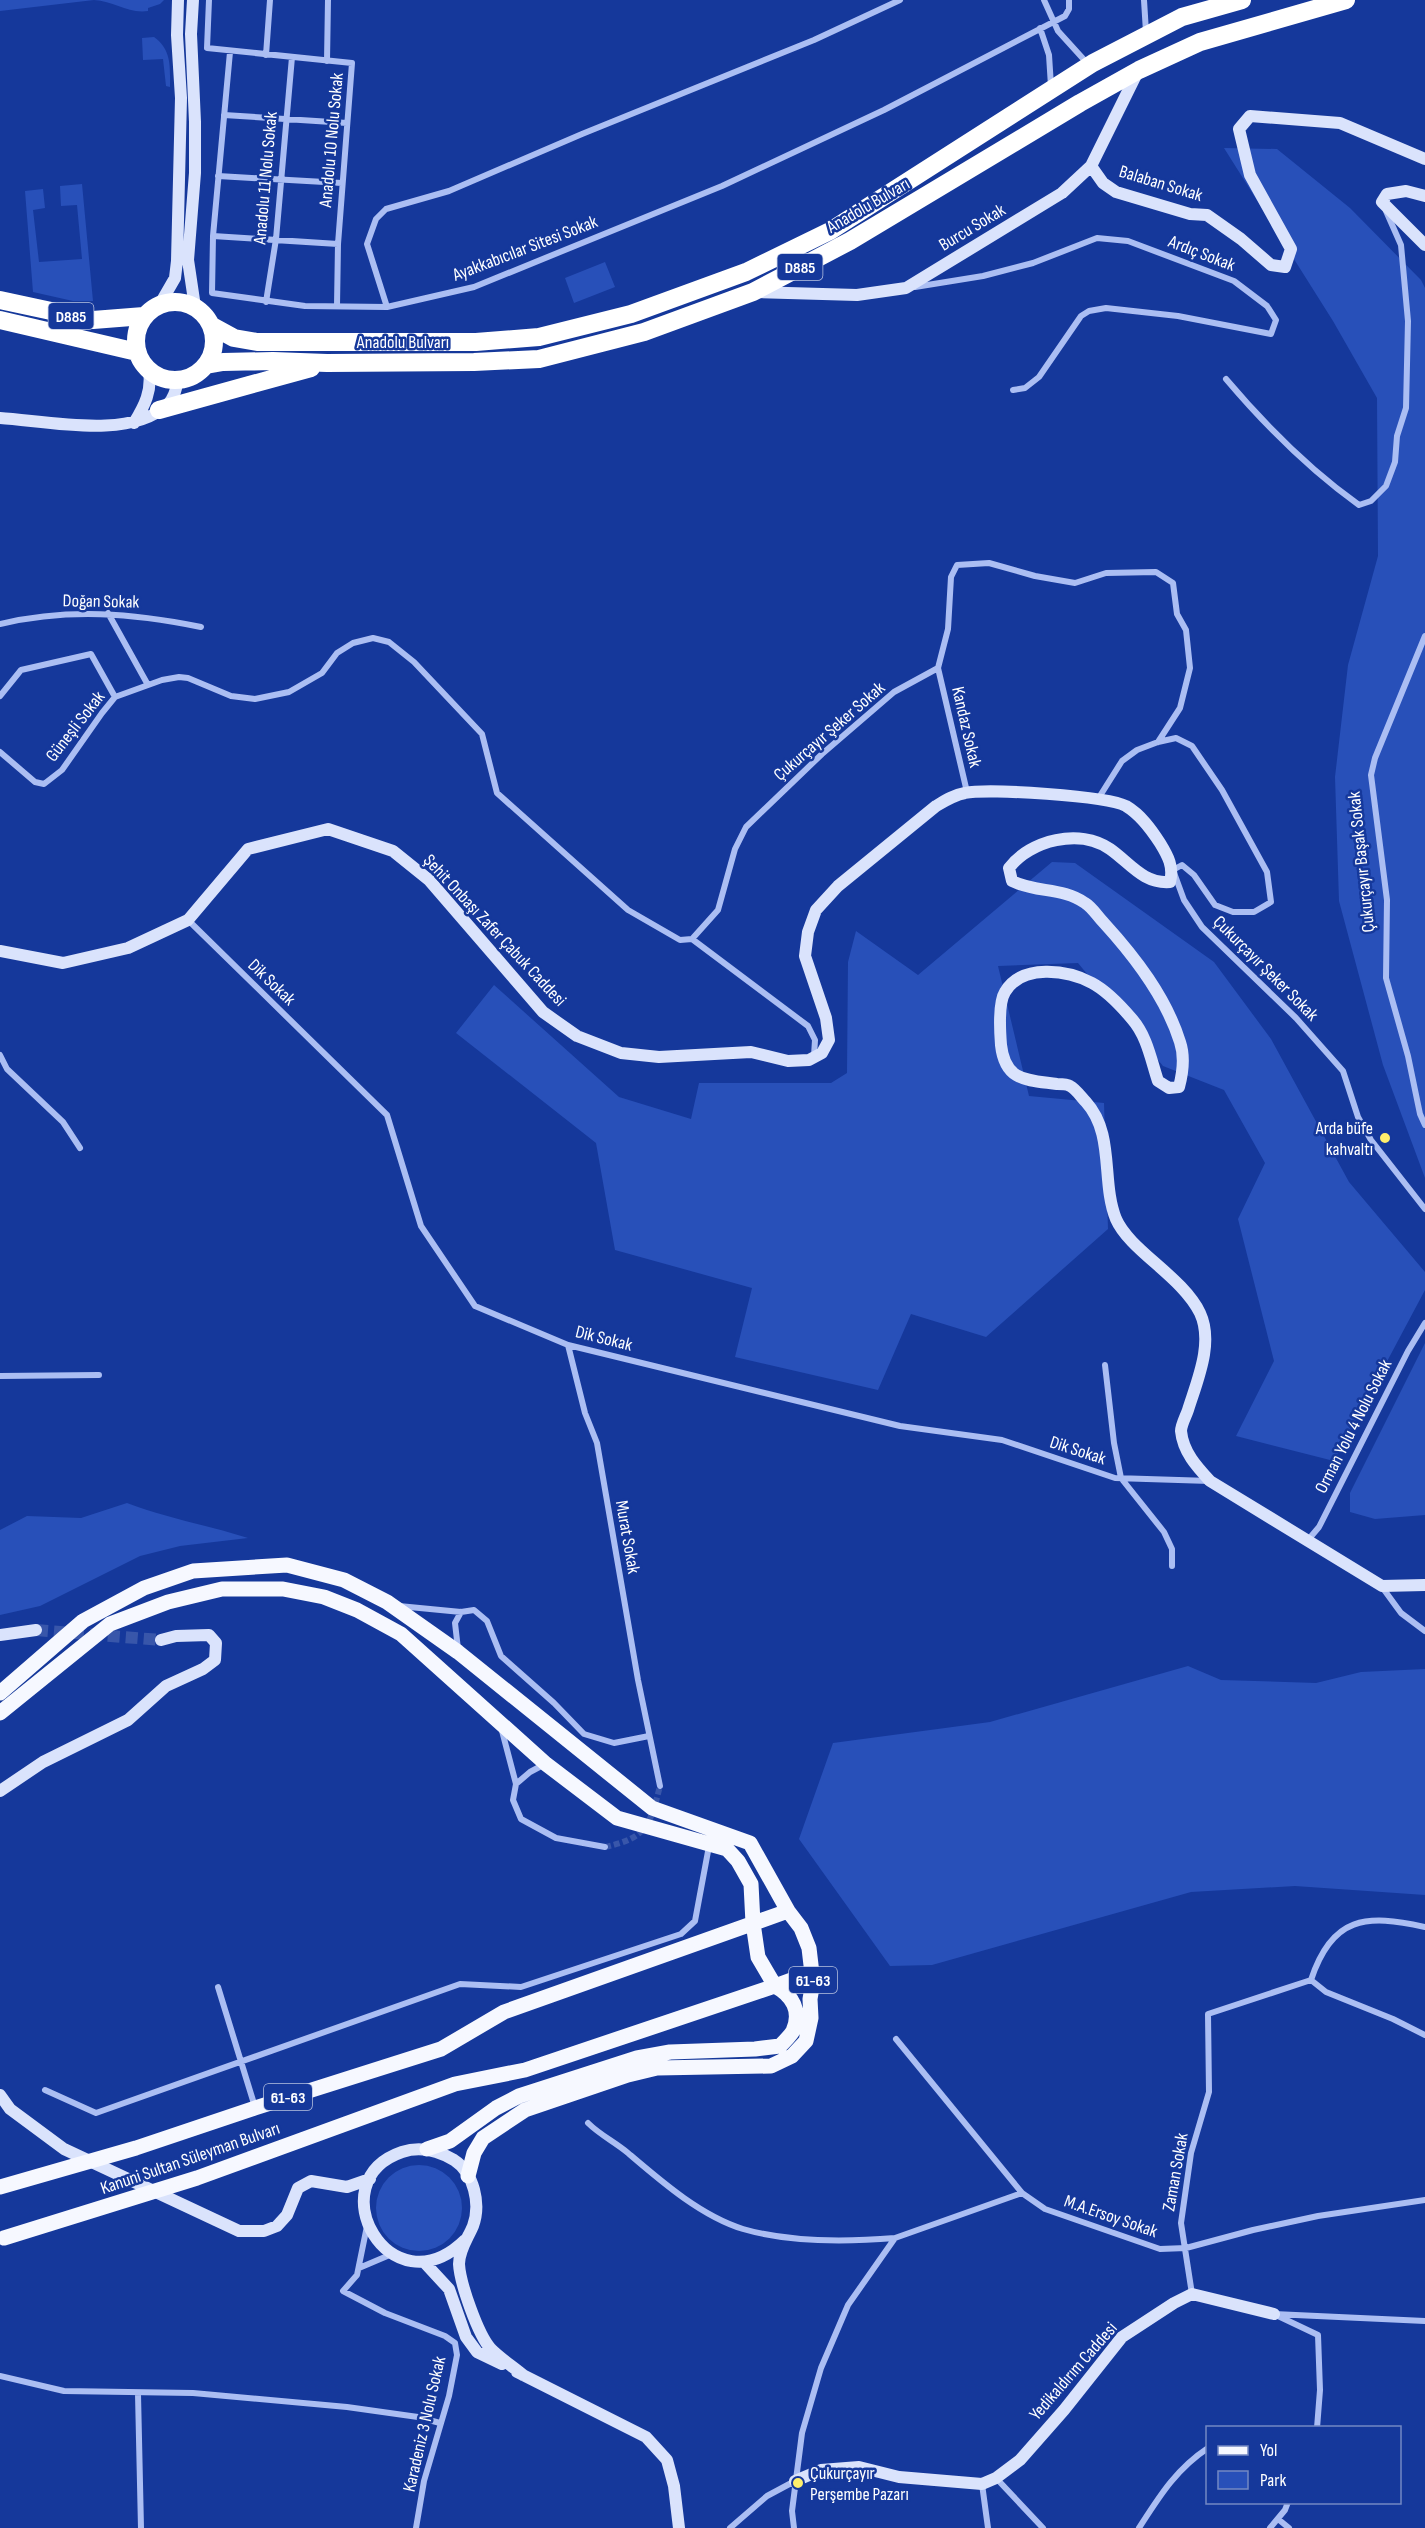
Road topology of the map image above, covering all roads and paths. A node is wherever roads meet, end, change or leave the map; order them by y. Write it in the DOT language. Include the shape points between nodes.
graph roads {
  1 [pos="178,0"];
  2 [pos="193,0"];
  3 [pos="209,0"];
  4 [pos="270,0"];
  5 [pos="328,0"];
  6 [pos="900,0"];
  7 [pos="1044,0"];
  8 [pos="1069,0"];
  9 [pos="1144,0"];
  10 [pos="1242,0"];
  11 [pos="1346,0"];
  12 [pos="1054,21"];
  13 [pos="1040,28"];
  14 [pos="1146,35"];
  15 [pos="230,52"];
  16 [pos="266,55"];
  17 [pos="291,57"];
  18 [pos="327,61"];
  19 [pos="1089,65"];
  20 [pos="1139,70"];
  21 [pos="1051,90"];
  22 [pos="224,115"];
  23 [pos="286,119"];
  24 [pos="347,123"];
  25 [pos="1425,159"];
  26 [pos="1091,166"];
  27 [pos="218,176"];
  28 [pos="281,181"];
  29 [pos="342,183"];
  30 [pos="1425,196"];
  31 [pos="1383,202"];
  32 [pos="213,236"];
  33 [pos="276,239"];
  34 [pos="338,244"];
  35 [pos="1425,245"];
  36 [pos="906,288"];
  37 [pos="753,292"];
  38 [pos="0,300"];
  39 [pos="266,302"];
  40 [pos="160,304"];
  41 [pos="337,306"];
  42 [pos="195,307"];
  43 [pos="387,307"];
  44 [pos="144,316"];
  45 [pos="0,320"];
  46 [pos="212,326"];
  47 [pos="137,352"];
  48 [pos="327,363"];
  49 [pos="206,365"];
  50 [pos="148,370"];
  51 [pos="1226,379"];
  52 [pos="178,380"];
  53 [pos="1013,390"];
  54 [pos="159,410"];
  55 [pos="0,417"];
  56 [pos="134,424"];
  57 [pos="108,613"];
  58 [pos="0,624"];
  59 [pos="201,627"];
  60 [pos="1425,636"];
  61 [pos="938,668"];
  62 [pos="148,685"];
  63 [pos="0,696"];
  64 [pos="116,697"];
  65 [pos="1158,742"];
  66 [pos="0,752"];
  67 [pos="967,792"];
  68 [pos="1098,799"];
  69 [pos="1173,870"];
  70 [pos="188,920"];
  71 [pos="692,939"];
  72 [pos="0,951"];
  73 [pos="0,1055"];
  74 [pos="814,1057"];
  75 [pos="1425,1125"];
  76 [pos="80,1148"];
  77 [pos="1425,1209"];
  78 [pos="1425,1323"];
  79 [pos="568,1345"];
  80 [pos="1105,1365"];
  81 [pos="99,1375"];
  82 [pos="0,1376"];
  83 [pos="1121,1478"];
  84 [pos="1210,1481"];
  85 [pos="1308,1541"];
  86 [pos="1172,1566"];
  87 [pos="1425,1585"];
  88 [pos="1382,1586"];
  89 [pos="392,1605"];
  90 [pos="461,1612"];
  91 [pos="36,1630"];
  92 [pos="1425,1631"];
  93 [pos="0,1635"];
  94 [pos="161,1640"];
  95 [pos="458,1652"];
  96 [pos="0,1693"];
  97 [pos="0,1713"];
  98 [pos="499,1722"];
  99 [pos="649,1736"];
  100 [pos="546,1764"];
  101 [pos="516,1784"];
  102 [pos="660,1786"];
  103 [pos="0,1791"];
  104 [pos="709,1845"];
  105 [pos="605,1847"];
  106 [pos="788,1911"];
  107 [pos="753,1923"];
  108 [pos="1425,1927"];
  109 [pos="813,1972"];
  110 [pos="1311,1980"];
  111 [pos="775,1986"];
  112 [pos="218,1987"];
  113 [pos="1425,2035"];
  114 [pos="896,2039"];
  115 [pos="243,2063"];
  116 [pos="45,2090"];
  117 [pos="0,2095"];
  118 [pos="255,2108"];
  119 [pos="588,2123"];
  120 [pos="427,2149"];
  121 [pos="468,2176"];
  122 [pos="370,2178"];
  123 [pos="0,2187"];
  124 [pos="347,2187"];
  125 [pos="1022,2193"];
  126 [pos="1425,2200"];
  127 [pos="363,2204"];
  128 [pos="367,2226"];
  129 [pos="4,2238"];
  130 [pos="895,2238"];
  131 [pos="465,2240"];
  132 [pos="1186,2248"];
  133 [pos="392,2254"];
  134 [pos="424,2262"];
  135 [pos="359,2268"];
  136 [pos="1192,2294"];
  137 [pos="1274,2314"];
  138 [pos="1425,2321"];
  139 [pos="523,2375"];
  140 [pos="0,2376"];
  141 [pos="138,2394"];
  142 [pos="440,2423"];
  143 [pos="1317,2426"];
  144 [pos="1206,2449"];
  145 [pos="996,2478"];
  146 [pos="795,2481"];
  147 [pos="982,2484"];
  148 [pos="1287,2504"];
  149 [pos="1278,2519"];
  150 [pos="141,2528"];
  151 [pos="416,2528"];
  152 [pos="678,2528"];
  153 [pos="729,2528"];
  154 [pos="794,2528"];
  155 [pos="988,2528"];
  156 [pos="1043,2528"];
  157 [pos="1138,2528"];
  158 [pos="1270,2528"];
  159 [pos="1289,2528"];
  1 -- 40 [label="street" via="181,98 177,261 175,278"];
  2 -- 42 [label="street" via="195,173 188,260"];
  3 -- 15 [label="street" via="207,48"];
  4 -- 16 [label="street"];
  5 -- 18 [label="street, Anadolu 10 Nolu Sokak"];
  6 -- 43 [label="street" via="814,40 449,191 386,209 376,219 367,244"];
  7 -- 12 [label="street"];
  8 -- 12 [label="street" via="1065,16"];
  9 -- 14 [label="street"];
  10 -- 14 [label="highway, Anadolu Bulvarı / D885" via="1182,17"];
  11 -- 20 [label="highway, Anadolu Bulvarı / D885" via="1200,42"];
  12 -- 13 [label="street, Ayakkabıcılar Sitesi Sokak"];
  12 -- 19 [label="street" via="1069,45"];
  13 -- 21 [label="street" via="1049,55"];
  13 -- 43 [label="street, Ayakkabıcılar Sitesi Sokak" via="884,110 722,186 474,287"];
  14 -- 19 [label="highway, Anadolu Bulvarı / D885"];
  15 -- 16 [label="street"];
  15 -- 22 [label="street"];
  16 -- 17 [label="street"];
  17 -- 18 [label="street"];
  17 -- 23 [label="street, Anadolu 11 Nolu Sokak"];
  18 -- 24 [label="street, Anadolu 10 Nolu Sokak" via="352,63"];
  19 -- 21 [label="highway, Anadolu Bulvarı / D885"];
  20 -- 26 [label="street, Burcu Sokak"];
  20 -- 37 [label="highway, Anadolu Bulvarı / D885" via="850,241"];
  21 -- 46 [label="highway, Anadolu Bulvarı / D885" via="830,231 746,272 631,314 539,336 476,342 257,342 234,338"];
  22 -- 23 [label="street"];
  22 -- 27 [label="street"];
  23 -- 24 [label="street"];
  23 -- 28 [label="street, Anadolu 11 Nolu Sokak"];
  24 -- 29 [label="street, Anadolu 10 Nolu Sokak"];
  25 -- 26 [label="street, Balaban Sokak" via="1340,123 1250,116 1239,129 1250,175 1291,249 1286,267 1270,265 1207,215 1190,214 1116,192 1103,183"];
  26 -- 36 [label="street, Burcu Sokak" via="1062,193"];
  27 -- 28 [label="street"];
  27 -- 32 [label="street"];
  28 -- 29 [label="street"];
  28 -- 33 [label="street, Anadolu 11 Nolu Sokak"];
  29 -- 34 [label="street, Anadolu 10 Nolu Sokak"];
  30 -- 31 [label="street" via="1406,191 1387,194"];
  31 -- 35 [label="street"];
  31 -- 51 [label="street" via="1401,245 1408,321 1406,408 1386,486 1371,501 1359,505 1322,476"];
  32 -- 33 [label="street"];
  32 -- 39 [label="street, Ayakkabıcılar Sitesi Sokak" via="212,293"];
  33 -- 34 [label="street"];
  33 -- 39 [label="street, Anadolu 11 Nolu Sokak"];
  34 -- 41 [label="street, Anadolu 10 Nolu Sokak"];
  36 -- 37 [label="street, Burcu Sokak" via="857,295"];
  36 -- 53 [label="street, Ardıç Sokak" via="993,274 1097,238 1128,241 1234,281 1267,306 1276,320 1271,334 1178,316 1106,308 1089,311 1081,316 1039,377 1025,388"];
  37 -- 48 [label="highway, Anadolu Bulvarı / D885" via="644,332 539,358"];
  38 -- 44 [label="highway, D885" via="93,320"];
  39 -- 41 [label="street, Ayakkabıcılar Sitesi Sokak"];
  40 -- 42 [label="highway" via="181,301"];
  40 -- 44 [label="highway"];
  41 -- 43 [label="street, Ayakkabıcılar Sitesi Sokak"];
  42 -- 46 [label="highway, Anadolu Bulvarı"];
  44 -- 47 [label="highway" via="138,327"];
  45 -- 47 [label="highway, D885"];
  46 -- 49 [label="highway" via="214,346"];
  47 -- 50 [label="highway"];
  48 -- 49 [label="highway, Anadolu Bulvarı / D885"];
  48 -- 54 [label="highway"];
  49 -- 52 [label="highway, Anadolu Bulvarı" via="189,378"];
  50 -- 52 [label="highway"];
  50 -- 56 [label="street" via="148,398"];
  52 -- 54 [label="street" via="168,405"];
  54 -- 56 [label="street"];
  55 -- 56 [label="street" via="113,427"];
  57 -- 58 [label="street, Doğan Sokak" via="36,616"];
  57 -- 59 [label="street, Doğan Sokak"];
  57 -- 62 [label="street"];
  60 -- 75 [label="street, Çukurçayır Başak Sokak" via="1371,775 1387,900 1386,978"];
  61 -- 65 [label="street" via="948,629 951,577 957,565 989,563 1074,583 1106,573 1156,572 1173,583 1177,614 1186,630 1190,668 1180,708"];
  61 -- 67 [label="street, Kandaz Sokak"];
  61 -- 71 [label="street, Çukurçayır Şeker Sokak" via="894,692 746,826 735,849 718,910"];
  62 -- 64 [label="street, Güneşli Sokak"];
  62 -- 71 [label="street, Güneşli Sokak" via="189,678 231,696 255,699 290,692 322,673 337,653 353,643 374,638 389,642 414,662 483,734 496,793 628,910 680,940"];
  63 -- 64 [label="street" via="21,670 91,654"];
  64 -- 66 [label="street, Güneşli Sokak" via="62,770 44,784 35,782"];
  65 -- 68 [label="street" via="1122,761"];
  65 -- 69 [label="street, Çukurçayır Şeker Sokak" via="1176,738 1192,746 1222,790 1267,872 1271,902 1254,912 1233,912 1215,905 1182,865"];
  67 -- 68 [label="street"];
  67 -- 74 [label="street" via="936,806 838,886 816,910 805,956 823,1008 829,1040 822,1053"];
  68 -- 69 [label="street" via="1125,806 1149,826"];
  69 -- 77 [label="street, Çukurçayır Şeker Sokak" via="1184,900 1202,927 1296,1018 1343,1071 1358,1117 1371,1140"];
  69 -- 84 [label="street" via="1170,882 1157,883 1139,874 1109,848 1092,841 1066,839 1039,844 1018,855 1009,868 1012,881 1024,887 1060,891 1086,903 1113,932 1161,997 1181,1043 1184,1068 1179,1087 1169,1088 1158,1082 1148,1046 1134,1021 1116,1002 1092,983 1069,974 1043,971 1022,976 1005,992 1000,1016 1001,1048 1009,1068 1021,1079 1070,1086 1088,1105 1100,1125 1117,1221 1174,1279 1200,1314 1205,1342 1202,1367 1181,1430 1190,1459"];
  70 -- 72 [label="street, Şehit Onbaşı Zafer Çabuk Caddesi" via="128,948 63,963"];
  70 -- 74 [label="street, Şehit Onbaşı Zafer Çabuk Caddesi" via="248,849 328,829 393,851 429,880 543,1012 577,1036 621,1053 658,1057 752,1052 788,1061"];
  70 -- 79 [label="street, Dik Sokak" via="387,1115 421,1226 475,1306"];
  71 -- 74 [label="street" via="808,1026 815,1040"];
  73 -- 76 [label="street" via="7,1069 63,1122"];
  78 -- 85 [label="street, Orman Yolu 4 Nolu Sokak" via="1319,1527"];
  79 -- 83 [label="street, Dik Sokak" via="900,1426 1002,1440"];
  79 -- 99 [label="street, Murat Sokak" via="597,1443"];
  80 -- 83 [label="street"];
  81 -- 82 [label="street"];
  83 -- 84 [label="street, Dik Sokak"];
  83 -- 86 [label="street" via="1164,1532 1172,1549"];
  84 -- 85 [label="street"];
  85 -- 88 [label="street"];
  87 -- 88 [label="street"];
  88 -- 92 [label="street" via="1401,1613"];
  89 -- 90 [label="street"];
  89 -- 95 [label="main road"];
  89 -- 96 [label="main road" via="344,1580 287,1565 193,1571 144,1588 83,1621"];
  90 -- 95 [label="street" via="455,1623"];
  90 -- 99 [label="street" via="474,1610 487,1622 501,1656 584,1734 614,1743"];
  91 -- 93 [label="street"];
  94 -- 103 [label="street" via="209,1635 216,1643 215,1660 166,1686 128,1720 43,1762"];
  95 -- 106 [label="main road" via="651,1808 750,1843"];
  97 -- 98 [label="main road" via="110,1624 168,1602 222,1589 283,1589 324,1597 401,1634"];
  98 -- 100 [label="main road"];
  98 -- 101 [label="street"];
  99 -- 102 [label="street, Murat Sokak"];
  100 -- 101 [label="street"];
  100 -- 104 [label="main road" via="617,1818"];
  101 -- 105 [label="street" via="513,1800 521,1819 556,1838"];
  104 -- 107 [label="main road" via="727,1849 751,1884"];
  104 -- 115 [label="street" via="695,1921 681,1934 521,1987 460,1984"];
  106 -- 107 [label="main road, 61-63"];
  106 -- 109 [label="main road, 61-63" via="801,1928"];
  107 -- 111 [label="main road, 61-63" via="759,1957"];
  107 -- 118 [label="main road, Kanuni Sultan Süleyman Bulvarı / 61-63" via="504,2012 441,2049"];
  108 -- 110 [label="street" via="1391,1920 1347,1927 1325,1948"];
  109 -- 111 [label="main road, 61-63"];
  109 -- 121 [label="main road, 61-63" via="806,2041 792,2056 771,2066 657,2068 525,2110 483,2138"];
  110 -- 113 [label="street" via="1326,1992"];
  110 -- 132 [label="street, Zaman Sokak" via="1209,2014 1209,2092 1186,2185 1181,2223"];
  111 -- 120 [label="main road, 61-63" via="788,1992 796,2007 793,2030 780,2046 670,2052 637,2058 519,2096 450,2141"];
  111 -- 129 [label="main road, Kanuni Sultan Süleyman Bulvarı / 61-63" via="525,2070 455,2084 197,2178"];
  112 -- 115 [label="street"];
  114 -- 125 [label="street, M.A.Ersoy Sokak"];
  115 -- 116 [label="street" via="96,2113"];
  115 -- 118 [label="street"];
  117 -- 124 [label="street" via="10,2109 64,2149 238,2231 277,2226 287,2215 298,2188 311,2181"];
  118 -- 123 [label="main road, Kanuni Sultan Süleyman Bulvarı / 61-63"];
  119 -- 130 [label="street" via="706,2212 743,2229 794,2238"];
  120 -- 121 [label="street" via="458,2163"];
  120 -- 122 [label="street" via="410,2149 394,2155"];
  121 -- 131 [label="street" via="475,2192 476,2209"];
  122 -- 124 [label="street"];
  122 -- 127 [label="street"];
  124 -- 127 [label="street"];
  125 -- 130 [label="street"];
  125 -- 132 [label="street, M.A.Ersoy Sokak" via="1045,2209 1160,2249"];
  126 -- 132 [label="street, M.A.Ersoy Sokak" via="1318,2216"];
  127 -- 128 [label="street"];
  128 -- 133 [label="street" via="377,2242"];
  128 -- 135 [label="street"];
  130 -- 146 [label="street" via="848,2306 821,2368 802,2433"];
  131 -- 134 [label="street" via="440,2258"];
  131 -- 139 [label="street" via="459,2263 479,2333 491,2349"];
  132 -- 136 [label="street, Zaman Sokak"];
  133 -- 134 [label="street"];
  133 -- 135 [label="street"];
  134 -- 139 [label="street" via="450,2289 466,2337 477,2352"];
  135 -- 142 [label="street, Karadeniz 3 Nolu Sokak" via="343,2291 455,2343 457,2355"];
  136 -- 137 [label="street"];
  136 -- 145 [label="street, Yedikaldırım Caddesi" via="1122,2337 1020,2460"];
  137 -- 138 [label="street"];
  137 -- 143 [label="street" via="1318,2335"];
  139 -- 152 [label="street" via="646,2437 667,2460"];
  140 -- 141 [label="street" via="64,2391"];
  141 -- 142 [label="street" via="193,2393 347,2408"];
  141 -- 150 [label="street"];
  142 -- 151 [label="street, Karadeniz 3 Nolu Sokak"];
  144 -- 157 [label="street" via="1188,2460 1167,2483"];
  145 -- 147 [label="street, Yedikaldırım Caddesi"];
  145 -- 156 [label="street"];
  146 -- 147 [label="street, Yedikaldırım Caddesi" via="821,2470 859,2467 899,2477"];
  146 -- 153 [label="street" via="767,2496"];
  146 -- 154 [label="street"];
  147 -- 155 [label="street"];
  148 -- 149 [label="street"];
  149 -- 158 [label="street"];
  149 -- 159 [label="street"];
}
